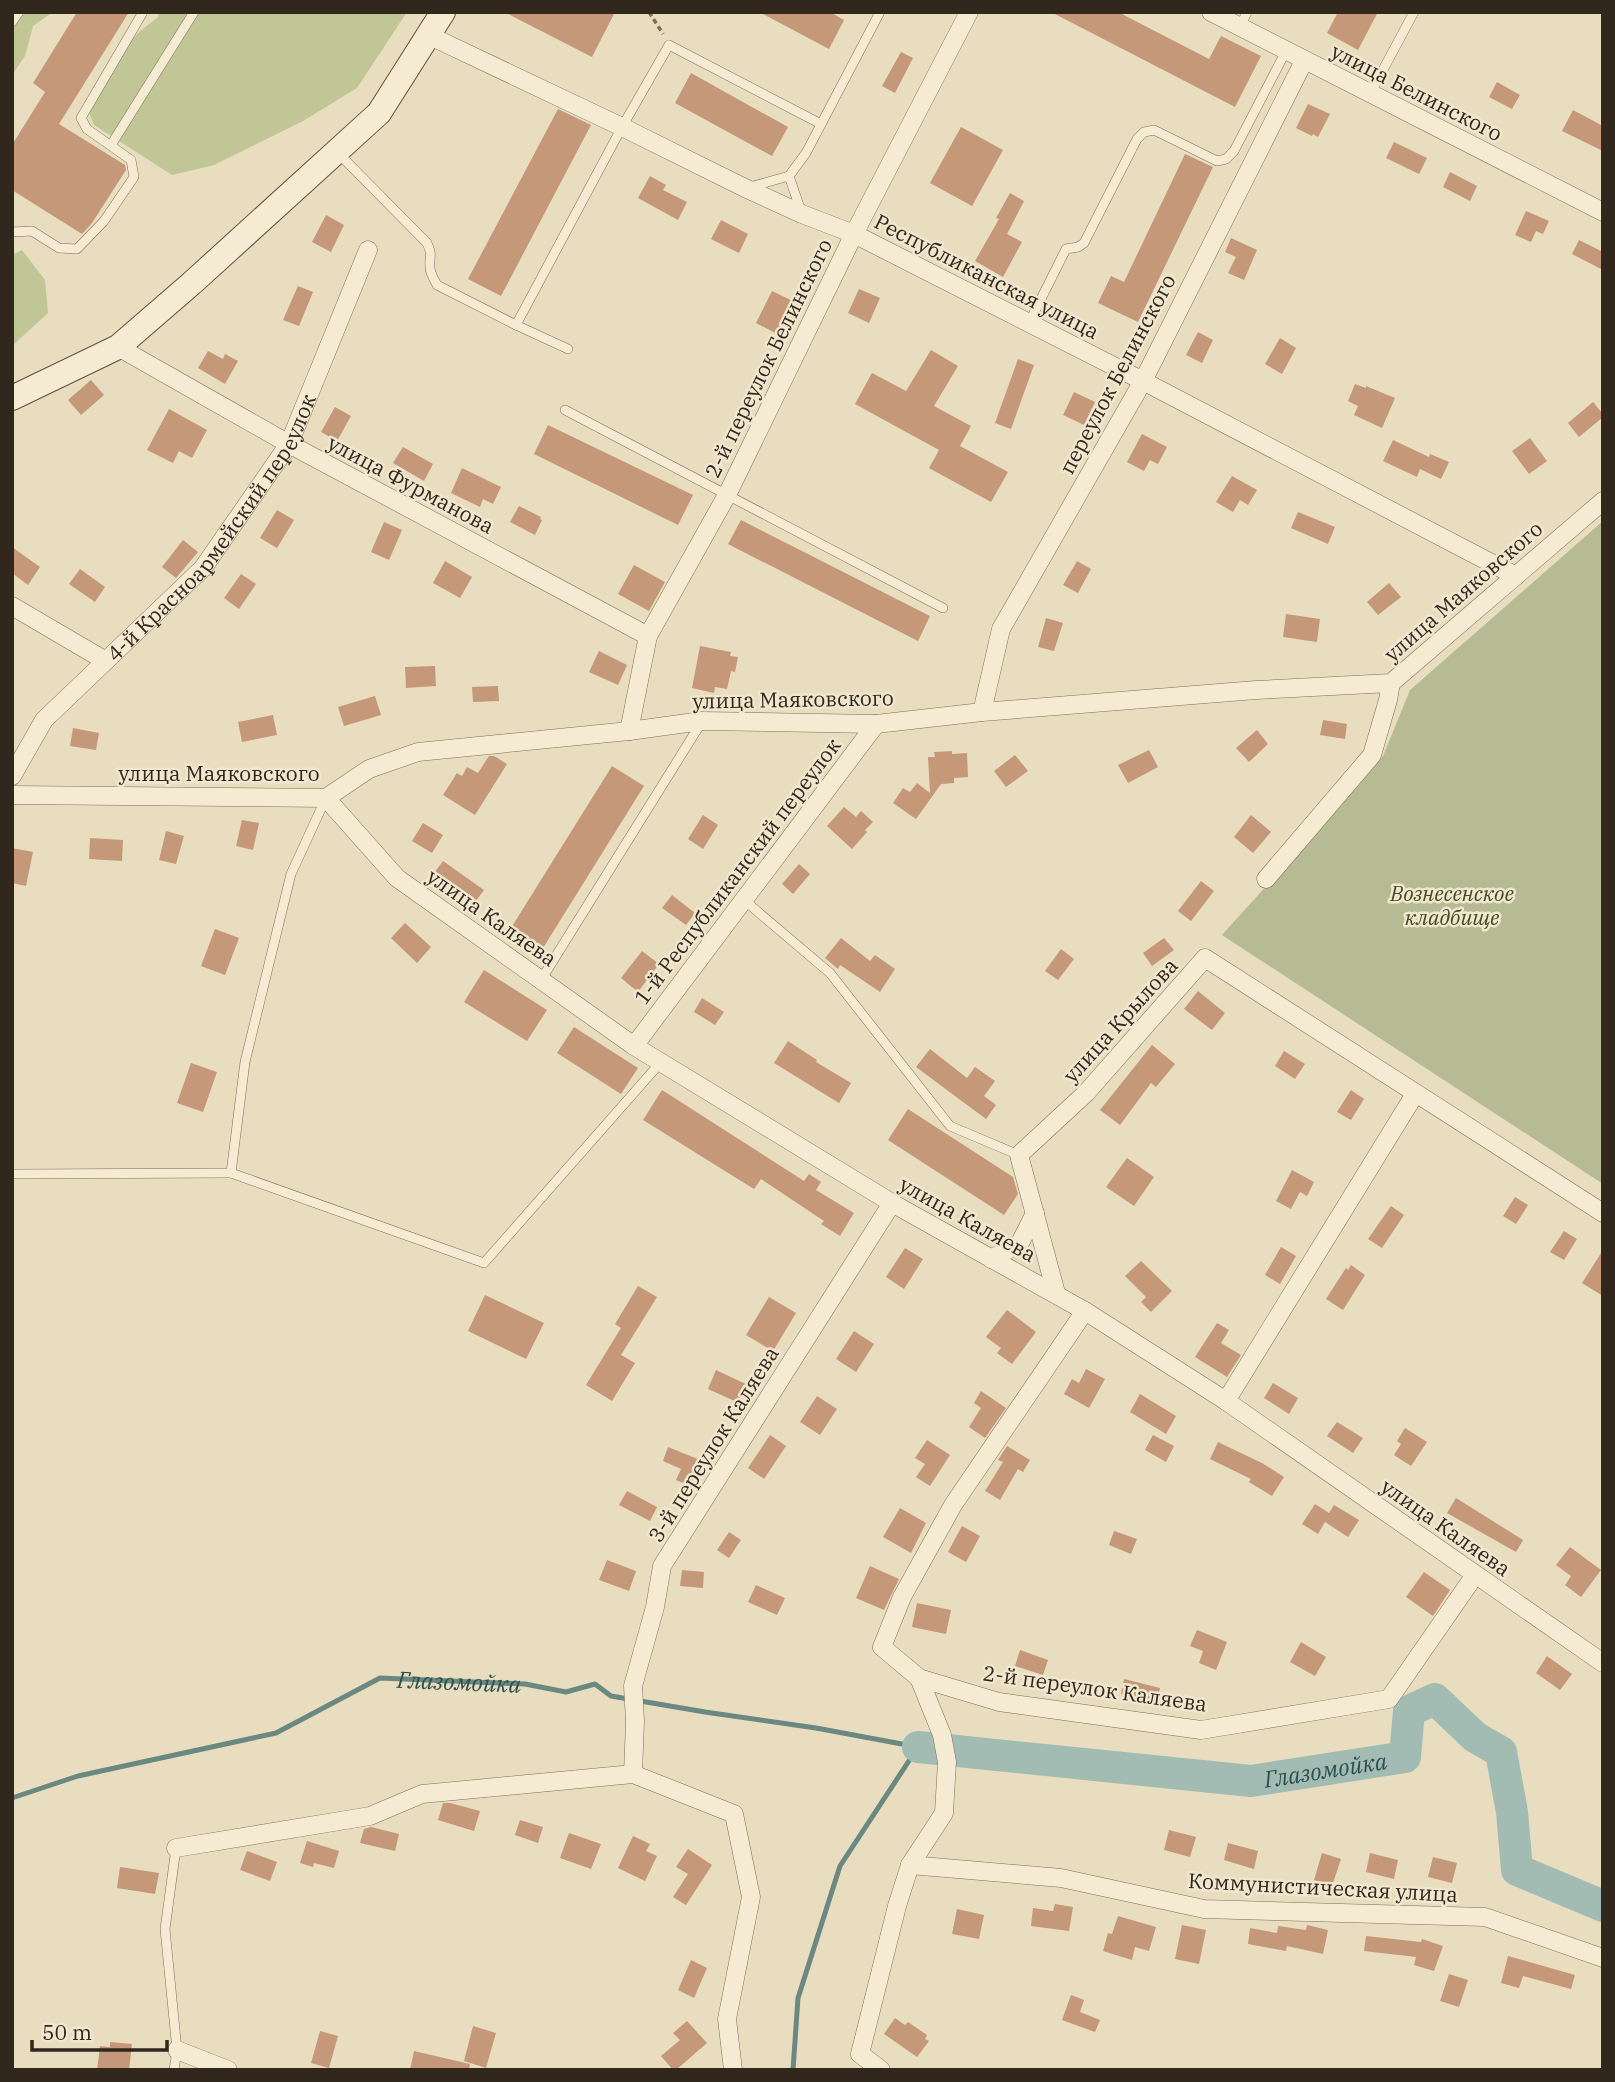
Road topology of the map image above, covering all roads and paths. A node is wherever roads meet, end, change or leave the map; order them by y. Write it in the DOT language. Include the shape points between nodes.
graph roads {
  1 [pos="19,12"];
  2 [pos="143,12"];
  3 [pos="194,12"];
  4 [pos="443,12"];
  5 [pos="649,12"];
  6 [pos="880,12"];
  7 [pos="969,12"];
  8 [pos="1211,12"];
  9 [pos="1414,12"];
  10 [pos="1243,20"];
  11 [pos="12,22"];
  12 [pos="428,35"];
  13 [pos="669,45"];
  14 [pos="1286,51"];
  15 [pos="1304,61"];
  16 [pos="1370,94"];
  17 [pos="821,124"];
  18 [pos="622,127"];
  19 [pos="349,140"];
  20 [pos="111,145"];
  21 [pos="789,176"];
  22 [pos="745,188"];
  23 [pos="1603,212"];
  24 [pos="802,214"];
  25 [pos="12,232"];
  26 [pos="854,234"];
  27 [pos="368,250"];
  28 [pos="1028,323"];
  29 [pos="516,325"];
  30 [pos="118,347"];
  31 [pos="568,349"];
  32 [pos="1143,382"];
  33 [pos="12,398"];
  34 [pos="565,410"];
  35 [pos="289,444"];
  36 [pos="727,495"];
  37 [pos="1603,501"];
  38 [pos="1516,576"];
  39 [pos="12,607"];
  40 [pos="943,608"];
  41 [pos="648,636"];
  42 [pos="104,660"];
  43 [pos="1391,683"];
  44 [pos="982,712"];
  45 [pos="702,721"];
  46 [pos="876,724"];
  47 [pos="629,731"];
  48 [pos="12,776"];
  49 [pos="12,794"];
  50 [pos="326,798"];
  51 [pos="1266,879"];
  52 [pos="744,900"];
  53 [pos="541,980"];
  54 [pos="634,1046"];
  55 [pos="661,1062"];
  56 [pos="1415,1094"];
  57 [pos="1019,1155"];
  58 [pos="231,1173"];
  59 [pos="12,1174"];
  60 [pos="892,1203"];
  61 [pos="1035,1213"];
  62 [pos="1603,1213"];
  63 [pos="991,1259"];
  64 [pos="1056,1293"];
  65 [pos="1086,1311"];
  66 [pos="1226,1401"];
  67 [pos="1475,1575"];
  68 [pos="1603,1663"];
  69 [pos="919,1678"];
  70 [pos="633,1774"];
  71 [pos="176,1847"];
  72 [pos="910,1865"];
  73 [pos="1603,1958"];
  74 [pos="177,2050"];
  75 [pos="174,2070"];
  76 [pos="228,2070"];
  77 [pos="733,2070"];
  78 [pos="881,2070"];
  1 -- 11 [label="lane"];
  2 -- 20 [label="lane" via="81,118 87,129"];
  3 -- 20 [label="lane"];
  4 -- 12 [label="street"];
  5 -- 13 [label="path"];
  6 -- 17 [label="lane"];
  7 -- 26 [label="street, 2-й переулок Белинского"];
  8 -- 10 [label="street, улица Белинского"];
  9 -- 16 [label="lane"];
  10 -- 14 [label="street, улица Белинского"];
  12 -- 18 [label="street, Республиканская улица"];
  12 -- 19 [label="street" via="379,113"];
  13 -- 17 [label="lane"];
  13 -- 18 [label="lane"];
  14 -- 15 [label="street, улица Белинского"];
  14 -- 28 [label="lane" via="1226,159 1217,161 1154,130 1137,139 1084,243 1066,249"];
  15 -- 16 [label="street, улица Белинского"];
  15 -- 32 [label="street, переулок Белинского"];
  16 -- 23 [label="street, улица Белинского"];
  17 -- 21 [label="lane"];
  18 -- 22 [label="street, Республиканская улица"];
  18 -- 29 [label="lane"];
  19 -- 29 [label="lane" via="342,158 427,243 437,285"];
  19 -- 30 [label="street"];
  20 -- 25 [label="lane" via="131,160 134,177 104,221 77,249 59,248 32,231"];
  21 -- 22 [label="lane"];
  21 -- 24 [label="lane"];
  22 -- 24 [label="street, Республиканская улица"];
  24 -- 26 [label="street, Республиканская улица"];
  26 -- 28 [label="street, Республиканская улица"];
  26 -- 36 [label="street, 2-й переулок Белинского"];
  27 -- 35 [label="street, 4-й Красноармейский переулок"];
  28 -- 32 [label="street, Республиканская улица"];
  29 -- 31 [label="lane"];
  30 -- 33 [label="street"];
  30 -- 35 [label="street, улица Фурманова"];
  32 -- 38 [label="street, Республиканская улица"];
  32 -- 44 [label="street, переулок Белинского" via="1001,629"];
  34 -- 36 [label="lane"];
  35 -- 41 [label="street, улица Фурманова"];
  35 -- 42 [label="street, 4-й Красноармейский переулок" via="202,568"];
  36 -- 40 [label="lane"];
  36 -- 41 [label="street, 2-й переулок Белинского"];
  37 -- 38 [label="street, улица Маяковского"];
  38 -- 43 [label="street, улица Маяковского"];
  39 -- 42 [label="street"];
  41 -- 47 [label="street, 2-й переулок Белинского"];
  42 -- 48 [label="street, 4-й Красноармейский переулок" via="44,720"];
  43 -- 44 [label="street, улица Маяковского"];
  43 -- 51 [label="street" via="1372,755"];
  44 -- 46 [label="street, улица Маяковского"];
  45 -- 46 [label="street, улица Маяковского"];
  45 -- 47 [label="street, улица Маяковского"];
  45 -- 53 [label="lane"];
  46 -- 52 [label="street, 1-й Республиканский переулок"];
  47 -- 50 [label="street, улица Маяковского" via="418,752 369,769"];
  49 -- 50 [label="street, улица Маяковского"];
  50 -- 53 [label="street, улица Каляева" via="397,877"];
  50 -- 58 [label="lane" via="291,874 245,1062"];
  52 -- 54 [label="street, 1-й Республиканский переулок"];
  52 -- 57 [label="lane" via="830,973 950,1126"];
  53 -- 54 [label="street, улица Каляева"];
  54 -- 55 [label="street, улица Каляева"];
  55 -- 58 [label="lane" via="484,1263"];
  55 -- 60 [label="street, улица Каляева"];
  56 -- 57 [label="street, улица Крылова" via="1205,958 1086,1093"];
  56 -- 62 [label="street, улица Крылова"];
  56 -- 66 [label="street"];
  57 -- 61 [label="street"];
  58 -- 59 [label="lane"];
  60 -- 63 [label="street, улица Каляева"];
  60 -- 70 [label="street, 3-й переулок Каляева" via="662,1566 633,1686"];
  61 -- 63 [label="street" via="1020,1243"];
  61 -- 64 [label="street"];
  63 -- 64 [label="street, улица Каляева"];
  64 -- 65 [label="street, улица Каляева"];
  65 -- 66 [label="street, улица Каляева"];
  65 -- 69 [label="street, 2-й переулок Каляева" via="953,1505 902,1597 882,1647"];
  66 -- 67 [label="street, улица Каляева"];
  67 -- 68 [label="street, улица Каляева"];
  67 -- 69 [label="street, 2-й переулок Каляева" via="1389,1699 1201,1730 999,1702"];
  69 -- 72 [label="street" via="942,1735 947,1762 944,1813"];
  70 -- 71 [label="street" via="422,1794 370,1816"];
  70 -- 77 [label="street" via="734,1814 751,1897 727,2019"];
  71 -- 74 [label="lane" via="165,1929"];
  72 -- 73 [label="street, Коммунистическая улица" via="1061,1878 1204,1909 1485,1917"];
  72 -- 78 [label="street" via="860,2054"];
  74 -- 75 [label="lane"];
  74 -- 76 [label="street"];
}
